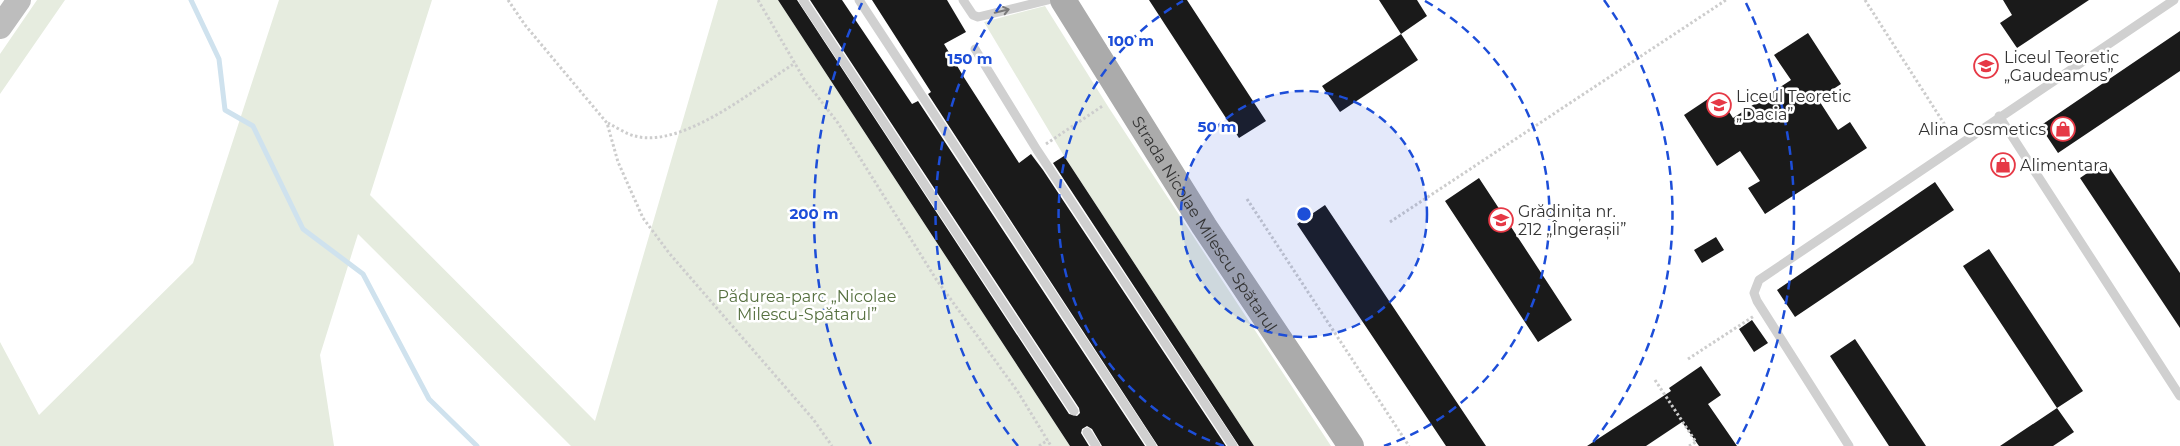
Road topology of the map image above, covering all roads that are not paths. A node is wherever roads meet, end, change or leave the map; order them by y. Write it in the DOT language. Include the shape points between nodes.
graph roads {
  1 [pos="19,0"];
  2 [pos="803,0"];
  3 [pos="858,0"];
  4 [pos="964,0"];
  5 [pos="1048,0"];
  6 [pos="1063,0"];
  7 [pos="2174,0"];
  8 [pos="0,27"];
  9 [pos="974,49"];
  10 [pos="2000,116"];
  11 [pos="2180,396"];
  12 [pos="1074,411"];
  13 [pos="1087,432"];
  14 [pos="1096,446"];
  15 [pos="1152,446"];
  16 [pos="1233,446"];
  17 [pos="1351,446"];
  18 [pos="1849,446"];
  1 -- 8 [label="main road"];
  2 -- 12 [label="lane"];
  3 -- 15 [label="lane"];
  4 -- 5 [label="lane, one-way" via="973,15 978,17"];
  6 -- 17 [label="main road, Strada Nicolae Milescu Spătarul" via="1204,226"];
  7 -- 10 [label="lane"];
  9 -- 16 [label="lane"];
  10 -- 11 [label="lane"];
  10 -- 18 [label="lane" via="1759,280 1754,293 1763,311"];
  13 -- 14 [label="lane"];
}
